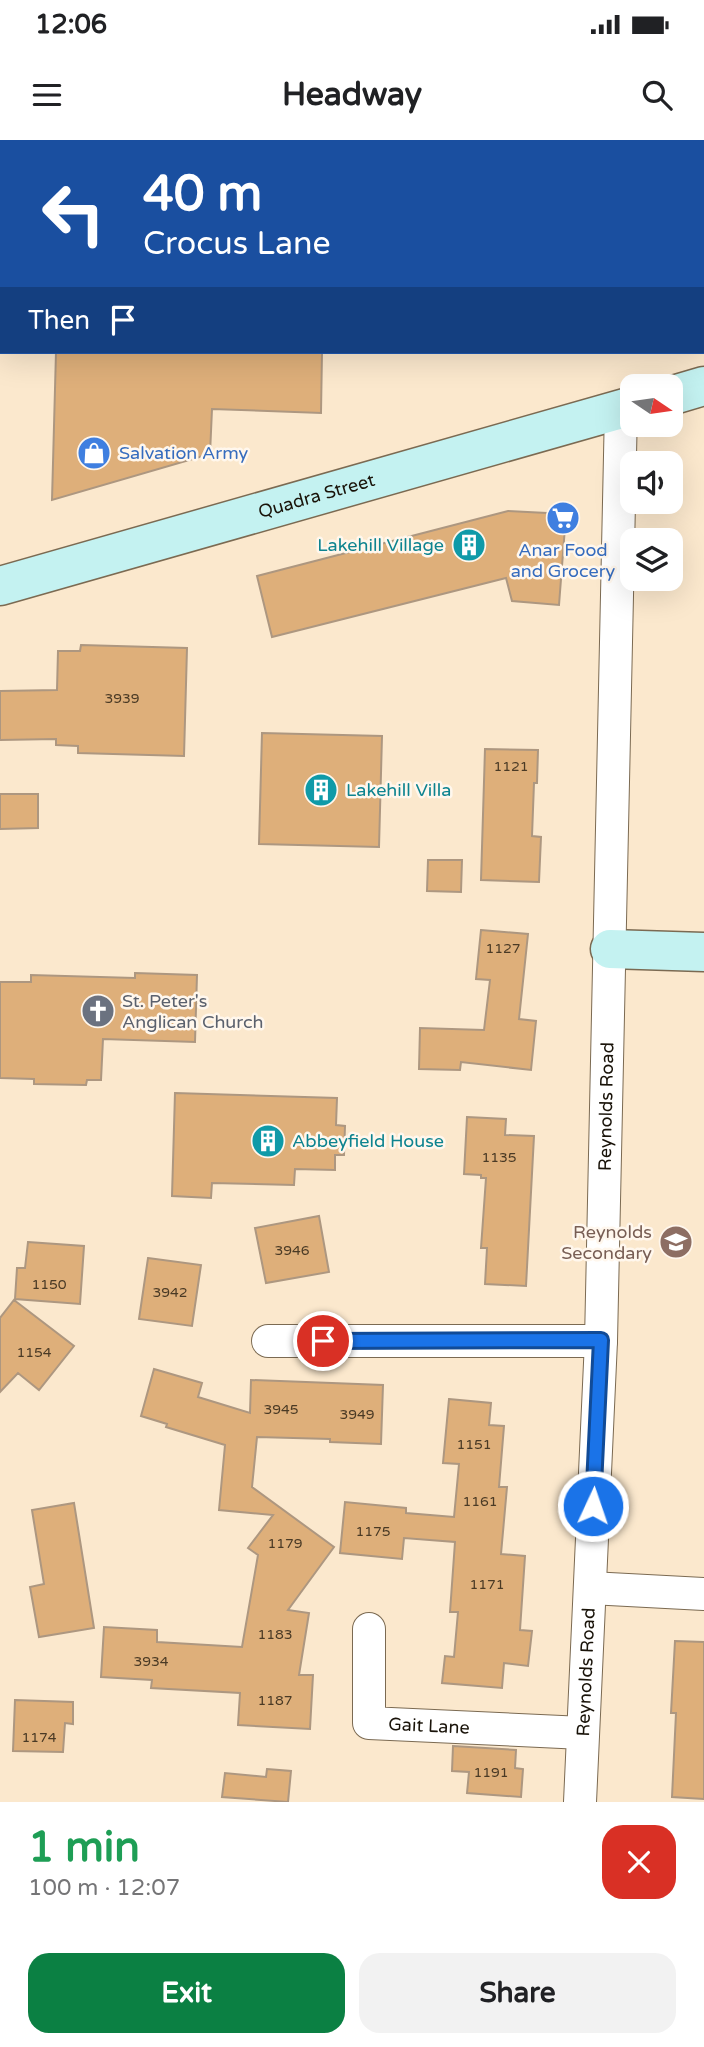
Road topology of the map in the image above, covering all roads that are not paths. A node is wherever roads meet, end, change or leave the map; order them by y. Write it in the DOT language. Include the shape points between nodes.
graph roads {
  1 [pos="704,386"];
  2 [pos="683,392"];
  3 [pos="620,410"];
  4 [pos="625,438"];
  5 [pos="0,586"];
  6 [pos="610,949"];
  7 [pos="704,952"];
  8 [pos="601,1340"];
  9 [pos="268,1341"];
  10 [pos="590,1588"];
  11 [pos="704,1594"];
  12 [pos="369,1629"];
  13 [pos="583,1733"];
  14 [pos="580,1802"];
  1 -- 2 [label="main road"];
  3 -- 5 [label="main road, Quadra Street"];
  4 -- 6 [label="street, Reynolds Road"];
  6 -- 7 [label="main road"];
  6 -- 8 [label="street, Reynolds Road"];
  8 -- 9 [label="street"];
  8 -- 10 [label="street, Reynolds Road"];
  10 -- 11 [label="street"];
  10 -- 13 [label="street, Reynolds Road"];
  12 -- 13 [label="street, Gait Lane" via="369,1723"];
  13 -- 14 [label="street, Reynolds Road"];
}
